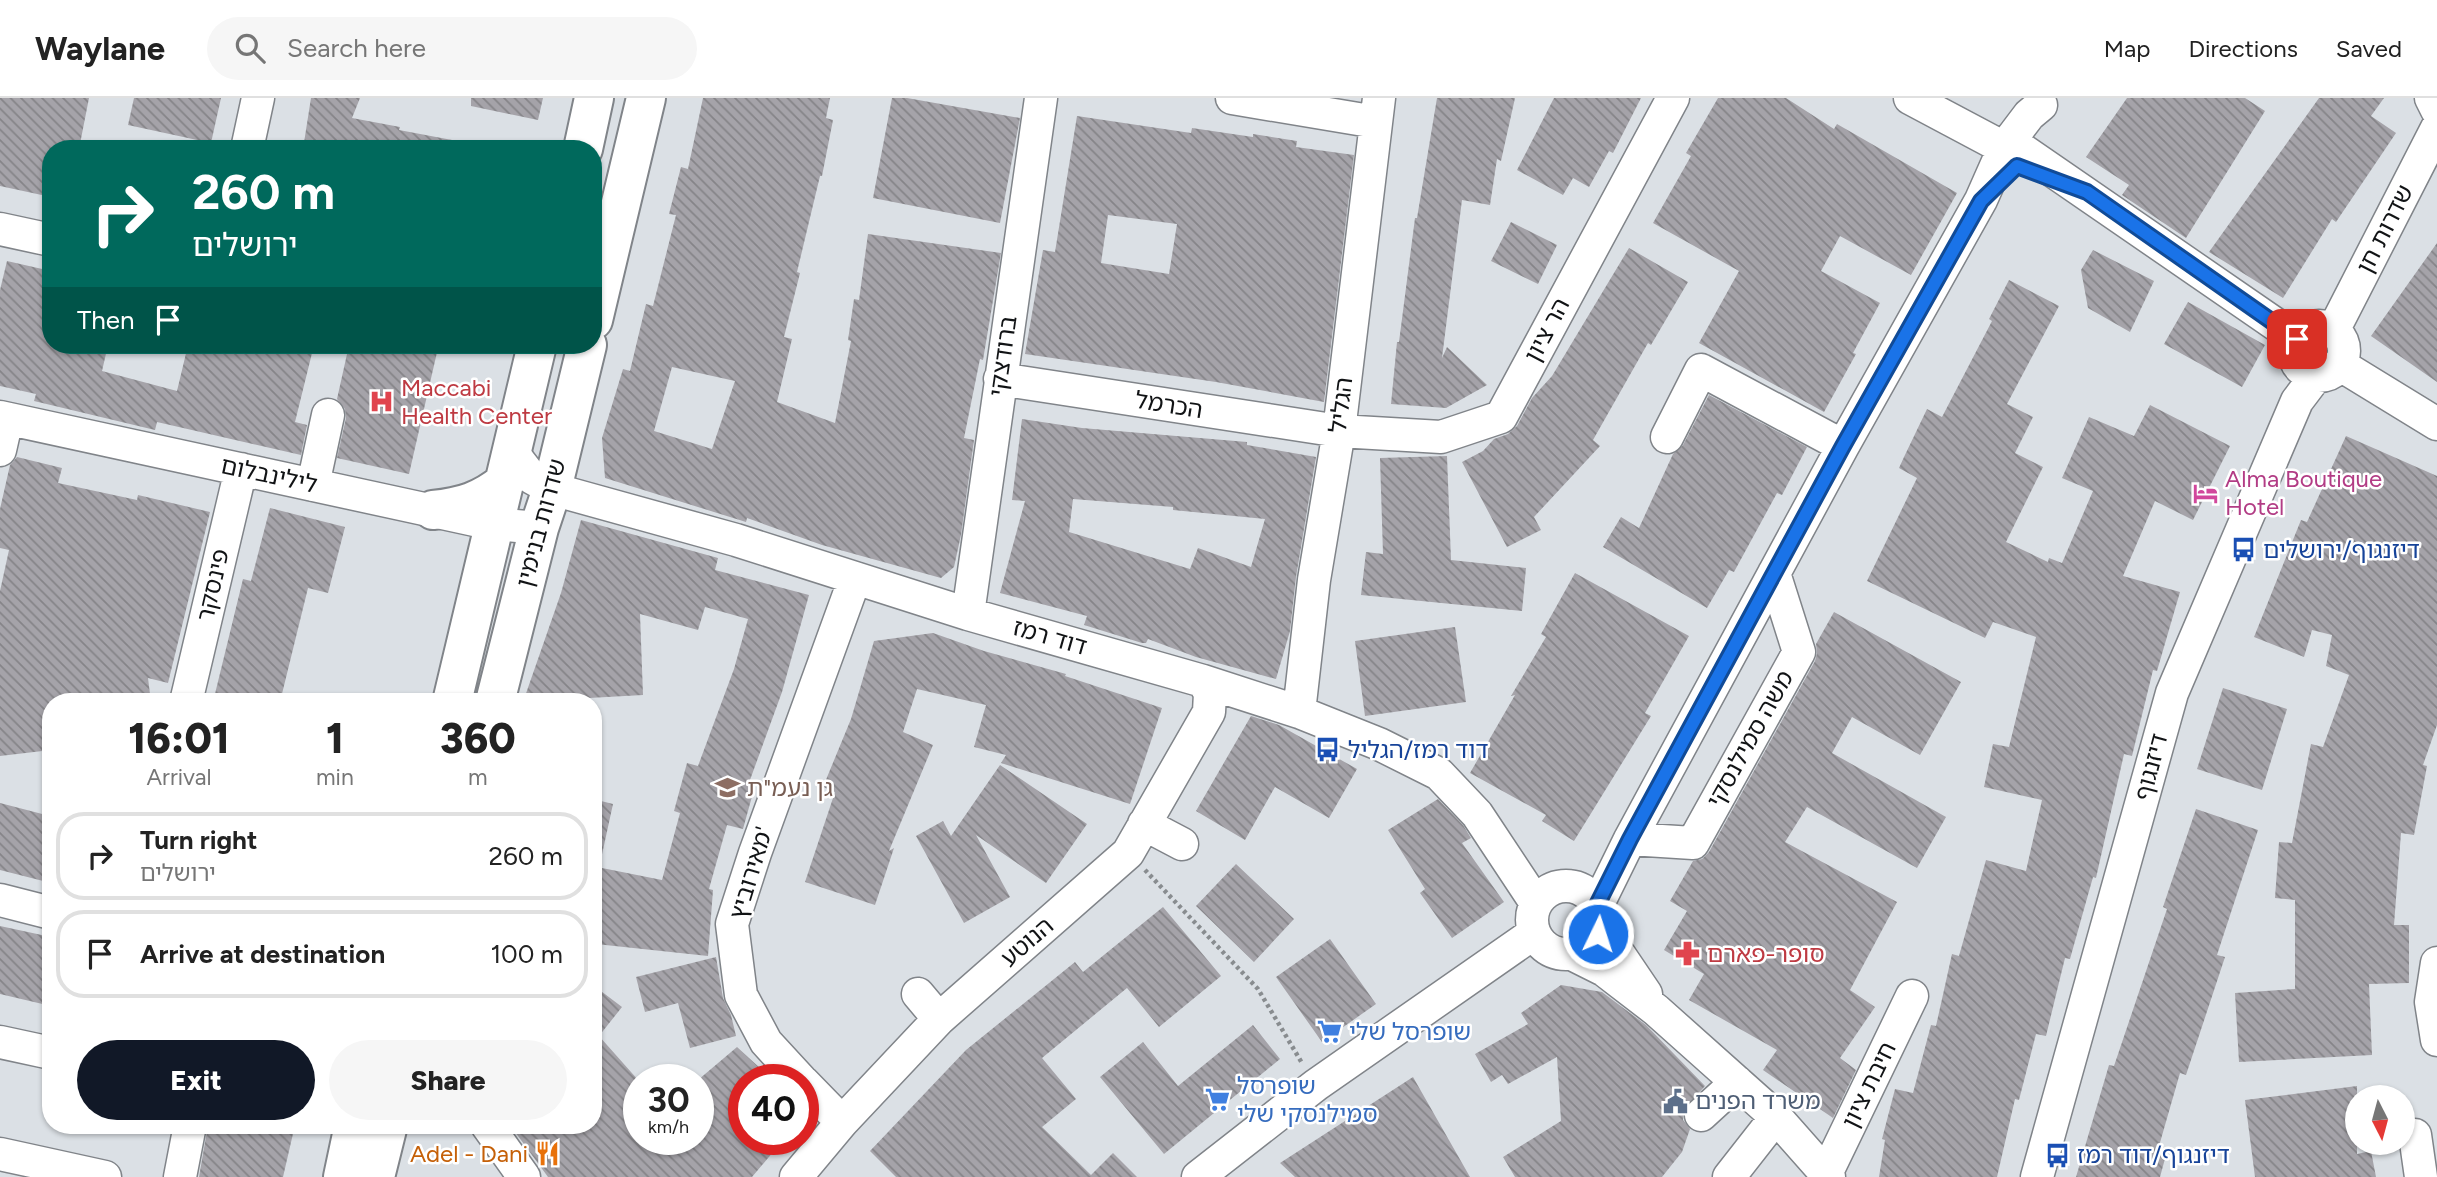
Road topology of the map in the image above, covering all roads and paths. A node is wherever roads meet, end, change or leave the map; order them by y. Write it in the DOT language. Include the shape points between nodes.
graph roads {
  1 [pos="258,98"];
  2 [pos="594,98"];
  3 [pos="646,98"];
  4 [pos="1041,98"];
  5 [pos="1232,98"];
  6 [pos="1673,98"];
  7 [pos="1910,98"];
  8 [pos="2431,98"];
  9 [pos="2043,102"];
  10 [pos="1377,110"];
  11 [pos="2437,110"];
  12 [pos="2437,128"];
  13 [pos="249,140"];
  14 [pos="585,140"];
  15 [pos="2015,155"];
  16 [pos="0,229"];
  17 [pos="42,238"];
  18 [pos="602,282"];
  19 [pos="2333,331"];
  20 [pos="2297,339"];
  21 [pos="534,354"];
  22 [pos="585,354"];
  23 [pos="2328,370"];
  24 [pos="1000,379"];
  25 [pos="328,415"];
  26 [pos="4,418"];
  27 [pos="2437,425"];
  28 [pos="1339,431"];
  29 [pos="1667,437"];
  30 [pos="1843,446"];
  31 [pos="0,450"];
  32 [pos="508,467"];
  33 [pos="241,469"];
  34 [pos="313,485"];
  35 [pos="552,489"];
  36 [pos="433,510"];
  37 [pos="493,524"];
  38 [pos="539,528"];
  39 [pos="1774,573"];
  40 [pos="855,578"];
  41 [pos="968,614"];
  42 [pos="1203,681"];
  43 [pos="188,693"];
  44 [pos="454,693"];
  45 [pos="497,693"];
  46 [pos="1299,712"];
  47 [pos="1144,824"];
  48 [pos="1630,839"];
  49 [pos="1182,844"];
  50 [pos="1128,853"];
  51 [pos="0,900"];
  52 [pos="42,911"];
  53 [pos="1599,916"];
  54 [pos="1535,918"];
  55 [pos="1572,954"];
  56 [pos="2437,964"];
  57 [pos="918,994"];
  58 [pos="1912,996"];
  59 [pos="1656,1010"];
  60 [pos="939,1019"];
  61 [pos="2437,1040"];
  62 [pos="0,1041"];
  63 [pos="42,1051"];
  64 [pos="786,1064"];
  65 [pos="1737,1083"];
  66 [pos="1316,1085"];
  67 [pos="819,1098"];
  68 [pos="1701,1115"];
  69 [pos="1776,1117"];
  70 [pos="842,1122"];
  71 [pos="188,1134"];
  72 [pos="334,1134"];
  73 [pos="352,1134"];
  74 [pos="386,1134"];
  75 [pos="493,1134"];
  76 [pos="2415,1135"];
  77 [pos="0,1154"];
  78 [pos="1218,1172"];
  79 [pos="1827,1175"];
  80 [pos="105,1177"];
  81 [pos="180,1177"];
  82 [pos="325,1177"];
  83 [pos="343,1177"];
  84 [pos="374,1177"];
  85 [pos="524,1177"];
  86 [pos="796,1177"];
  87 [pos="1729,1177"];
  88 [pos="2037,1177"];
  89 [pos="2421,1177"];
  1 -- 13 [label="street"];
  2 -- 14 [label="main road"];
  3 -- 18 [label="main road"];
  4 -- 24 [label="street, ברודצקי"];
  5 -- 10 [label="street"];
  6 -- 28 [label="street, הר ציון" via="1501,416 1441,437"];
  7 -- 15 [label="street"];
  8 -- 11 [label="street"];
  9 -- 15 [label="street" via="2029,115"];
  10 -- 28 [label="street, הגליל"];
  12 -- 19 [label="street, שדרות חן"];
  15 -- 20 [label="street" via="2087,192"];
  15 -- 30 [label="street" via="1981,201"];
  16 -- 17 [label="street"];
  19 -- 20 [label="street" via="2318,326"];
  19 -- 23 [label="street" via="2344,353"];
  20 -- 23 [label="street" via="2296,362 2308,373"];
  21 -- 32 [label="main road, שדרות בנימין"];
  22 -- 35 [label="main road, שדרות בנימין"];
  23 -- 27 [label="street"];
  23 -- 88 [label="street, דיזנגוף" via="2297,401 2172,693"];
  24 -- 28 [label="street, הכרמל"];
  24 -- 41 [label="street, ברודצקי"];
  25 -- 34 [label="street"];
  26 -- 31 [label="street"];
  26 -- 33 [label="street, לילינבלום"];
  28 -- 46 [label="street, הגליל" via="1314,580"];
  29 -- 30 [label="street" via="1701,370"];
  30 -- 39 [label="street"];
  32 -- 35 [label="street, דוד רמז"];
  32 -- 36 [label="main road" via="490,495"];
  32 -- 37 [label="main road, שדרות בנימין"];
  33 -- 34 [label="street, לילינבלום"];
  33 -- 43 [label="street, פינסקר"];
  34 -- 36 [label="street, לילינבלום"];
  35 -- 38 [label="main road, שדרות בנימין"];
  35 -- 40 [label="street, דוד רמז"];
  36 -- 37 [label="street, לילינבלום"];
  37 -- 38 [label="street, לילינבלום"];
  37 -- 44 [label="main road, שדרות בנימין"];
  38 -- 45 [label="main road, שדרות בנימין"];
  39 -- 48 [label="street"];
  39 -- 48 [label="street, משה סמילנסקי" via="1799,652 1693,843"];
  40 -- 41 [label="street, דוד רמז"];
  40 -- 64 [label="street, מאירוביץ'" via="732,924 741,995 766,1042"];
  41 -- 42 [label="street, דוד רמז"];
  42 -- 46 [label="street, דוד רמז"];
  42 -- 47 [label="street, הנוטע" via="1210,693 1209,712"];
  46 -- 54 [label="street, דוד רמז" via="1439,774 1477,814"];
  47 -- 49 [label="street"];
  47 -- 50 [label="street, הנוטע"];
  48 -- 53 [label="street"];
  50 -- 60 [label="street, הנוטע"];
  50 -- 66 [label="path" via="1258,989"];
  51 -- 52 [label="street"];
  53 -- 54 [label="street" via="1583,891 1562,886 1552,889"];
  53 -- 55 [label="street" via="1598,934 1587,947"];
  53 -- 59 [label="street"];
  54 -- 55 [label="street" via="1549,950"];
  54 -- 66 [label="street"];
  55 -- 59 [label="street" via="1604,970"];
  56 -- 61 [label="street" via="2431,1002"];
  57 -- 60 [label="street"];
  58 -- 79 [label="street, חיבת ציון"];
  59 -- 65 [label="street"];
  60 -- 70 [label="street, הנוטע"];
  62 -- 63 [label="street"];
  65 -- 68 [label="street"];
  65 -- 69 [label="street"];
  66 -- 78 [label="street"];
  67 -- 70 [label="street, מאירוביץ'"];
  69 -- 79 [label="street"];
  69 -- 87 [label="street"];
  70 -- 86 [label="street, הנוטע"];
  71 -- 81 [label="street"];
  72 -- 82 [label="street"];
  73 -- 83 [label="main road"];
  74 -- 84 [label="main road"];
  75 -- 85 [label="street"];
  76 -- 89 [label="street"];
  77 -- 80 [label="street"];
}
